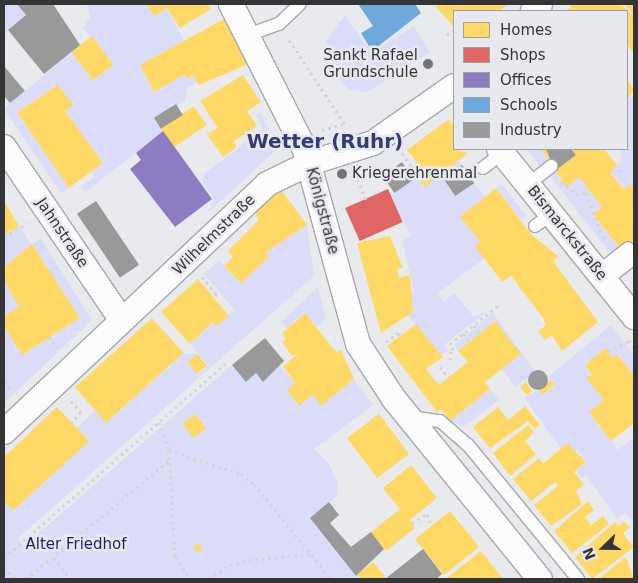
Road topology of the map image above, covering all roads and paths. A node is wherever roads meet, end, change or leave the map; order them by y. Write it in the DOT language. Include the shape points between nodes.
graph roads {
  1 [pos="231,4"];
  2 [pos="300,4"];
  3 [pos="279,24"];
  4 [pos="453,31"];
  5 [pos="447,35"];
  6 [pos="248,36"];
  7 [pos="453,89"];
  8 [pos="4,147"];
  9 [pos="360,148"];
  10 [pos="500,151"];
  11 [pos="310,162"];
  12 [pos="550,167"];
  13 [pos="482,168"];
  14 [pos="528,185"];
  15 [pos="554,212"];
  16 [pos="535,226"];
  17 [pos="608,234"];
  18 [pos="631,253"];
  19 [pos="602,276"];
  20 [pos="500,305"];
  21 [pos="634,317"];
  22 [pos="121,319"];
  23 [pos="474,326"];
  24 [pos="463,333"];
  25 [pos="479,334"];
  26 [pos="629,341"];
  27 [pos="469,342"];
  28 [pos="608,352"];
  29 [pos="450,360"];
  30 [pos="226,363"];
  31 [pos="440,367"];
  32 [pos="449,378"];
  33 [pos="410,417"];
  34 [pos="159,422"];
  35 [pos="4,432"];
  36 [pos="169,450"];
  37 [pos="170,460"];
  38 [pos="412,523"];
  39 [pos="432,526"];
  40 [pos="311,554"];
  41 [pos="4,558"];
  42 [pos="54,558"];
  43 [pos="4,566"];
  44 [pos="14,579"];
  45 [pos="26,579"];
  46 [pos="70,579"];
  47 [pos="190,579"];
  48 [pos="209,579"];
  49 [pos="331,579"];
  50 [pos="540,579"];
  51 [pos="578,579"];
  1 -- 6 [label="street, Königstraße"];
  2 -- 3 [label="lane"];
  3 -- 6 [label="lane"];
  3 -- 9 [label="path"];
  4 -- 5 [label="path"];
  6 -- 11 [label="street, Königstraße"];
  7 -- 9 [label="street, Wilhelmstraße" via="390,134"];
  8 -- 22 [label="street, Jahnstraße"];
  9 -- 11 [label="street, Wilhelmstraße"];
  10 -- 13 [label="lane"];
  10 -- 14 [label="street, Bismarckstraße"];
  11 -- 22 [label="street, Wilhelmstraße" via="267,184"];
  11 -- 33 [label="street, Königstraße" via="358,344"];
  12 -- 14 [label="lane"];
  12 -- 17 [label="path" via="569,191 588,192 590,215 602,239"];
  14 -- 15 [label="street, Bismarckstraße"];
  15 -- 16 [label="lane"];
  15 -- 19 [label="street, Bismarckstraße"];
  18 -- 19 [label="lane"];
  19 -- 21 [label="street, Bismarckstraße"];
  20 -- 23 [label="path"];
  22 -- 35 [label="street, Wilhelmstraße"];
  23 -- 24 [label="path"];
  23 -- 25 [label="path"];
  24 -- 27 [label="path"];
  24 -- 29 [label="path" via="448,346 448,348 450,350 451,353 454,350 451,349 448,352"];
  26 -- 28 [label="path"];
  30 -- 34 [label="path"];
  31 -- 32 [label="path"];
  33 -- 50 [label="street, Königstraße"];
  33 -- 51 [label="lane" via="440,421 468,445"];
  34 -- 36 [label="path"];
  34 -- 41 [label="path"];
  36 -- 37 [label="path"];
  36 -- 40 [label="path" via="240,474"];
  37 -- 42 [label="path"];
  37 -- 47 [label="path" via="172,543 175,558"];
  38 -- 39 [label="path" via="427,514"];
  40 -- 48 [label="path" via="249,560"];
  40 -- 49 [label="path"];
  42 -- 45 [label="path"];
  42 -- 46 [label="path"];
  43 -- 44 [label="path"];
}
